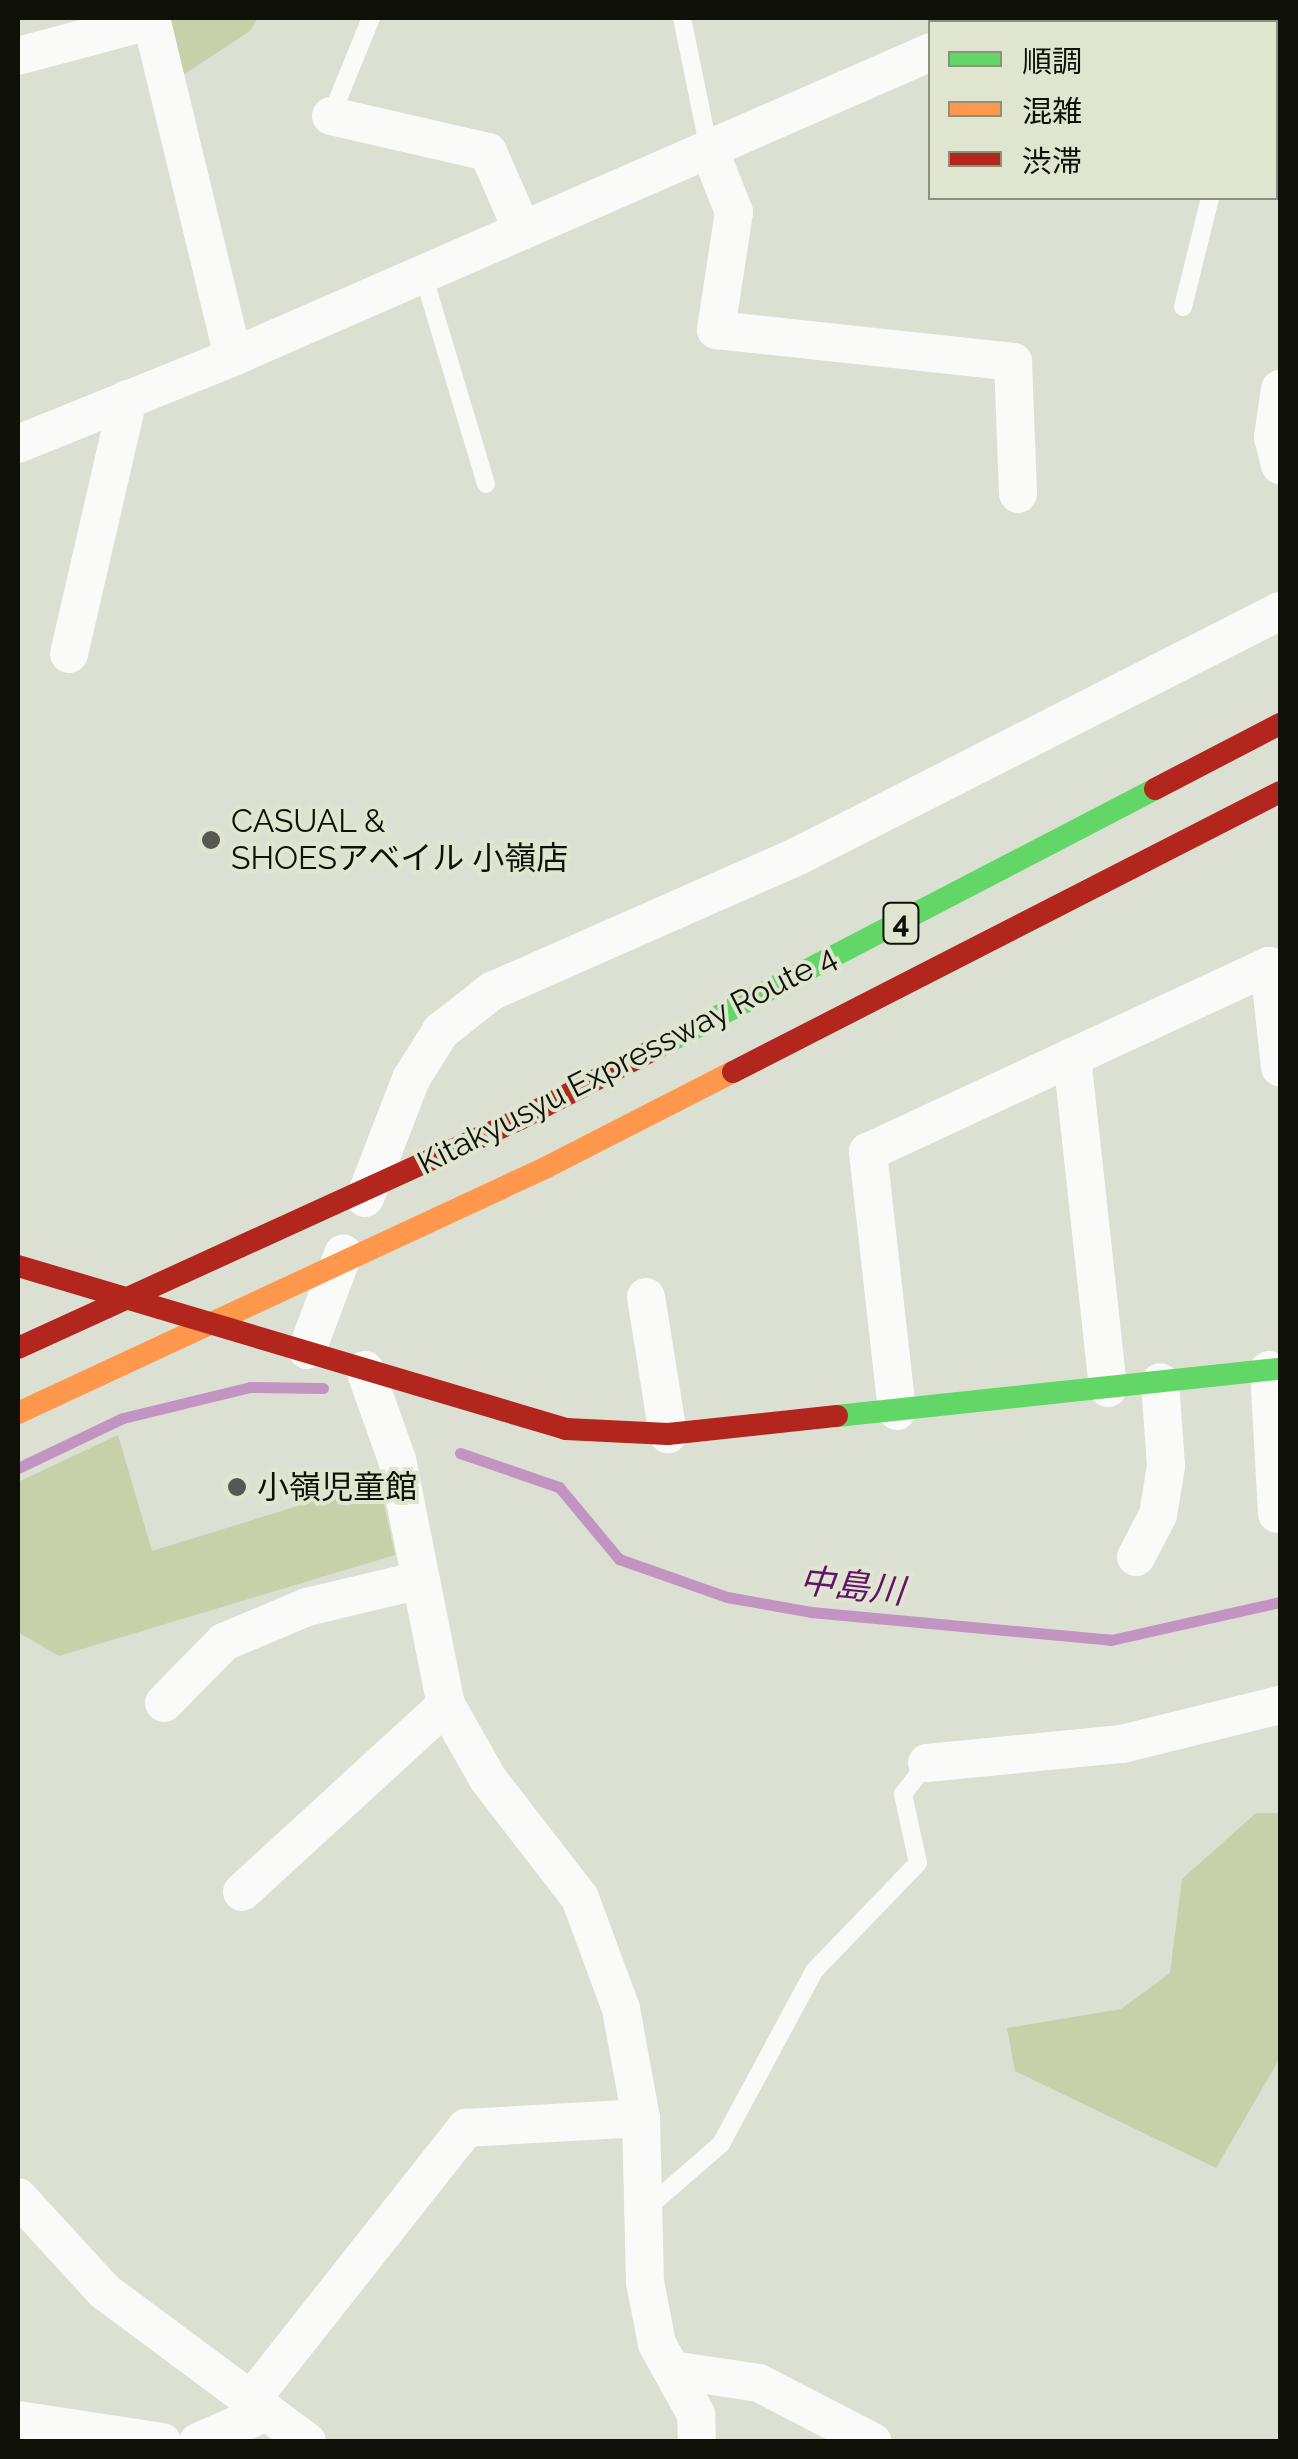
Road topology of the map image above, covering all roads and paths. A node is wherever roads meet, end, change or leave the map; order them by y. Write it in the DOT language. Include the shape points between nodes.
graph roads {
  1 [pos="370,18"];
  2 [pos="682,18"];
  3 [pos="152,19"];
  4 [pos="928,53"];
  5 [pos="18,56"];
  6 [pos="330,116"];
  7 [pos="710,149"];
  8 [pos="1210,200"];
  9 [pos="522,230"];
  10 [pos="424,274"];
  11 [pos="1183,307"];
  12 [pos="233,357"];
  13 [pos="1280,389"];
  14 [pos="128,400"];
  15 [pos="18,444"];
  16 [pos="1280,465"];
  17 [pos="486,484"];
  18 [pos="1018,494"];
  19 [pos="1280,611"];
  20 [pos="68,654"];
  21 [pos="1280,724"];
  22 [pos="1280,792"];
  23 [pos="1072,1057"];
  24 [pos="1280,1068"];
  25 [pos="18,1266"];
  26 [pos="646,1297"];
  27 [pos="18,1348"];
  28 [pos="307,1350"];
  29 [pos="365,1370"];
  30 [pos="1275,1370"];
  31 [pos="1160,1382"];
  32 [pos="1108,1388"];
  33 [pos="897,1411"];
  34 [pos="18,1412"];
  35 [pos="668,1434"];
  36 [pos="1277,1514"];
  37 [pos="1136,1557"];
  38 [pos="420,1580"];
  39 [pos="164,1703"];
  40 [pos="446,1705"];
  41 [pos="1280,1705"];
  42 [pos="926,1763"];
  43 [pos="242,1892"];
  44 [pos="641,2118"];
  45 [pos="18,2197"];
  46 [pos="640,2213"];
  47 [pos="672,2370"];
  48 [pos="258,2406"];
  49 [pos="18,2420"];
  50 [pos="162,2442"];
  51 [pos="198,2442"];
  52 [pos="307,2442"];
  53 [pos="697,2442"];
  54 [pos="873,2442"];
  1 -- 6 [label="lane"];
  2 -- 7 [label="lane"];
  3 -- 5 [label="street"];
  3 -- 12 [label="street"];
  4 -- 7 [label="street"];
  6 -- 9 [label="street" via="488,152"];
  7 -- 9 [label="street"];
  7 -- 18 [label="street" via="734,212 716,330 1013,362"];
  8 -- 11 [label="lane"];
  9 -- 10 [label="street"];
  10 -- 12 [label="street"];
  10 -- 17 [label="lane"];
  12 -- 14 [label="street"];
  13 -- 16 [label="street" via="1272,437"];
  14 -- 15 [label="street"];
  14 -- 20 [label="street"];
  19 -- 28 [label="street" via="796,857 492,991 441,1031 411,1079"];
  21 -- 27 [label="main road, Kitakyusyu Expressway Route 4 / 4" via="520,1119"];
  22 -- 34 [label="main road, Kitakyusyu Expressway Route 4 / 4" via="545,1168"];
  23 -- 24 [label="street" via="1269,966"];
  23 -- 32 [label="street"];
  23 -- 33 [label="street" via="868,1152"];
  25 -- 28 [label="main road"];
  26 -- 35 [label="street"];
  28 -- 29 [label="main road"];
  29 -- 35 [label="main road" via="566,1429"];
  29 -- 38 [label="street" via="397,1460"];
  30 -- 31 [label="main road"];
  30 -- 36 [label="street"];
  31 -- 32 [label="main road"];
  31 -- 37 [label="street" via="1166,1466 1158,1515"];
  32 -- 33 [label="main road"];
  33 -- 35 [label="main road"];
  38 -- 39 [label="street" via="306,1607 224,1642"];
  38 -- 40 [label="street"];
  40 -- 43 [label="street"];
  40 -- 44 [label="street" via="488,1780 580,1898 620,2008"];
  41 -- 42 [label="street" via="1122,1744"];
  42 -- 46 [label="lane" via="903,1794 918,1863 814,1971 721,2144"];
  44 -- 46 [label="street"];
  44 -- 48 [label="street" via="466,2128"];
  45 -- 48 [label="street" via="104,2291"];
  46 -- 47 [label="street" via="657,2344"];
  47 -- 53 [label="street" via="696,2414"];
  47 -- 54 [label="street" via="759,2383"];
  48 -- 51 [label="street"];
  48 -- 52 [label="street"];
  49 -- 50 [label="street"];
}
